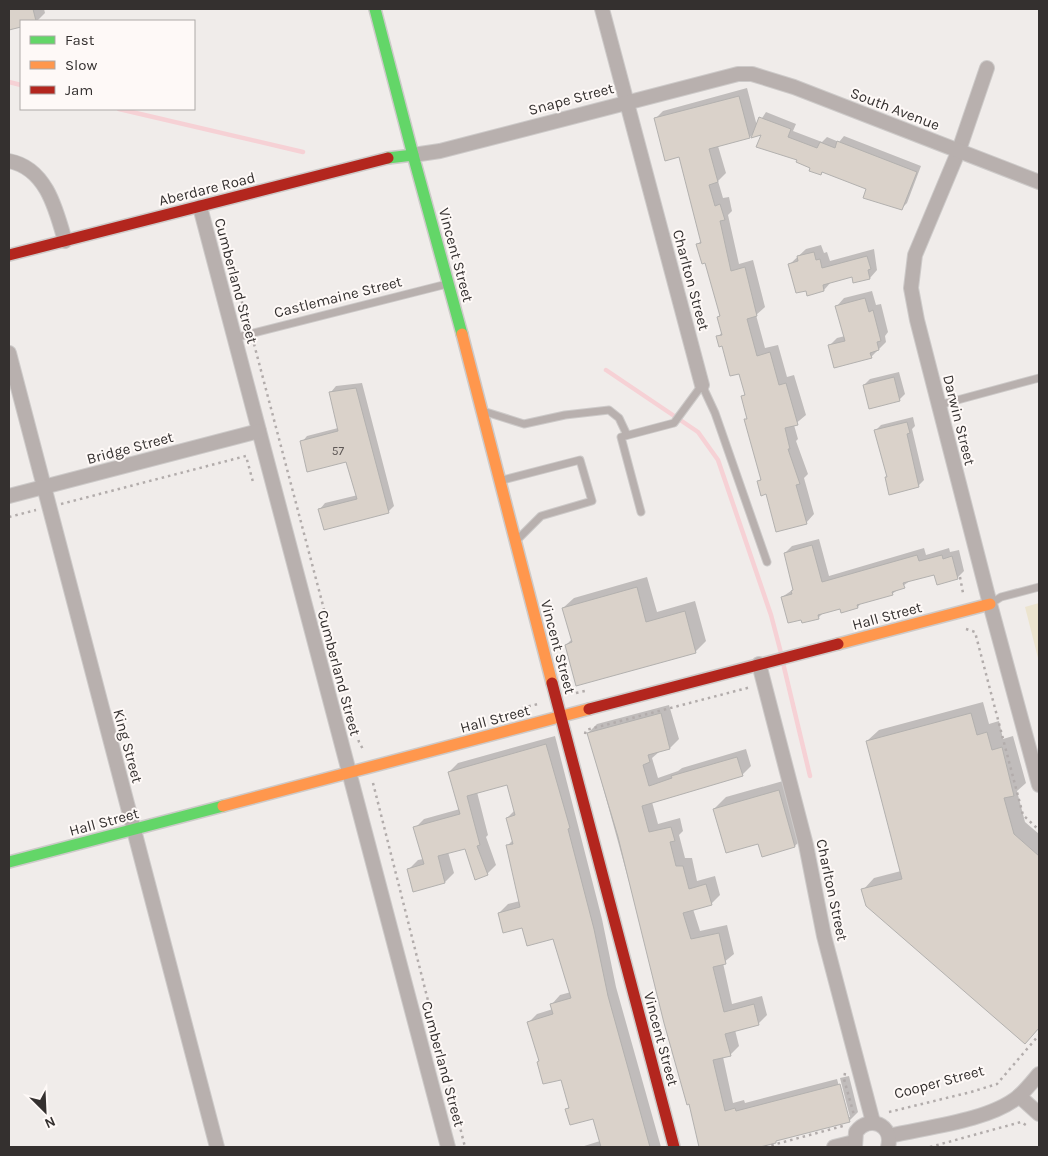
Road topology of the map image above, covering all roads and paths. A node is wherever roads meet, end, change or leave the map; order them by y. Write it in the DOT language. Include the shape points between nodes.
graph roads {
  1 [pos="375,9"];
  2 [pos="602,9"];
  3 [pos="987,68"];
  4 [pos="738,74"];
  5 [pos="626,101"];
  6 [pos="959,150"];
  7 [pos="413,155"];
  8 [pos="9,161"];
  9 [pos="1039,182"];
  10 [pos="200,206"];
  11 [pos="65,241"];
  12 [pos="9,255"];
  13 [pos="449,284"];
  14 [pos="234,338"];
  15 [pos="9,353"];
  16 [pos="1039,378"];
  17 [pos="702,385"];
  18 [pos="939,405"];
  19 [pos="481,410"];
  20 [pos="259,430"];
  21 [pos="627,435"];
  22 [pos="284,459"];
  23 [pos="499,481"];
  24 [pos="253,482"];
  25 [pos="43,487"];
  26 [pos="9,496"];
  27 [pos="48,507"];
  28 [pos="641,512"];
  29 [pos="9,517"];
  30 [pos="515,541"];
  31 [pos="767,562"];
  32 [pos="960,576"];
  33 [pos="1039,588"];
  34 [pos="964,592"];
  35 [pos="990,604"];
  36 [pos="969,629"];
  37 [pos="758,664"];
  38 [pos="763,683"];
  39 [pos="561,718"];
  40 [pos="586,730"];
  41 [pos="364,750"];
  42 [pos="349,773"];
  43 [pos="373,783"];
  44 [pos="1039,785"];
  45 [pos="133,829"];
  46 [pos="1039,830"];
  47 [pos="9,862"];
  48 [pos="1039,1035"];
  49 [pos="1039,1074"];
  50 [pos="1019,1096"];
  51 [pos="889,1112"];
  52 [pos="1039,1114"];
  53 [pos="873,1122"];
  54 [pos="848,1125"];
  55 [pos="1029,1127"];
  56 [pos="889,1142"];
  57 [pos="854,1145"];
  58 [pos="217,1147"];
  59 [pos="448,1147"];
  60 [pos="465,1147"];
  61 [pos="674,1147"];
  62 [pos="765,1147"];
  63 [pos="834,1147"];
  64 [pos="930,1147"];
  1 -- 7 [label="main road, Vincent Street"];
  2 -- 5 [label="street, Charlton Street"];
  3 -- 6 [label="street, Darwin Street"];
  4 -- 5 [label="street, Snape Street"];
  4 -- 6 [label="street, South Avenue" via="752,74 794,87"];
  5 -- 7 [label="street, Snape Street" via="440,151"];
  5 -- 17 [label="street, Charlton Street"];
  6 -- 9 [label="street, South Avenue"];
  6 -- 18 [label="street, Darwin Street" via="914,255 911,288"];
  7 -- 10 [label="main road, Aberdare Road" via="387,158"];
  7 -- 13 [label="main road, Vincent Street"];
  8 -- 11 [label="street" via="30,168 39,179 56,208"];
  10 -- 11 [label="main road, Aberdare Road"];
  10 -- 14 [label="street, Cumberland Street"];
  11 -- 12 [label="main road, Aberdare Road"];
  13 -- 14 [label="lane, Castlemaine Street"];
  13 -- 19 [label="main road, Vincent Street"];
  14 -- 20 [label="street, Cumberland Street"];
  15 -- 25 [label="street, King Street"];
  16 -- 18 [label="lane"];
  17 -- 21 [label="lane" via="679,418 669,425"];
  17 -- 31 [label="lane" via="715,413"];
  18 -- 35 [label="street, Darwin Street"];
  19 -- 21 [label="lane" via="524,424 565,414 609,410 618,418"];
  19 -- 23 [label="main road, Vincent Street"];
  20 -- 25 [label="street, Bridge Street"];
  20 -- 42 [label="street, Cumberland Street"];
  21 -- 28 [label="lane" via="621,437"];
  22 -- 41 [label="path, Cumberland Street" via="359,742"];
  23 -- 30 [label="main road, Vincent Street"];
  23 -- 30 [label="lane" via="580,460 592,502 541,516"];
  24 -- 27 [label="path" via="246,456"];
  25 -- 26 [label="street, Bridge Street"];
  25 -- 27 [label="street, King Street"];
  27 -- 29 [label="path"];
  27 -- 45 [label="street, King Street"];
  30 -- 39 [label="main road, Vincent Street"];
  32 -- 34 [label="path"];
  33 -- 35 [label="lane"];
  35 -- 37 [label="main road, Hall Street"];
  35 -- 44 [label="street, Darwin Street"];
  36 -- 46 [label="path" via="975,632 1023,815"];
  37 -- 38 [label="street, Charlton Street"];
  37 -- 39 [label="main road, Hall Street"];
  38 -- 40 [label="path"];
  38 -- 53 [label="street, Charlton Street"];
  39 -- 42 [label="main road, Hall Street"];
  39 -- 61 [label="main road, Vincent Street"];
  42 -- 45 [label="main road, Hall Street"];
  42 -- 59 [label="street, Cumberland Street"];
  43 -- 60 [label="path, Cumberland Street"];
  45 -- 47 [label="main road, Hall Street"];
  45 -- 58 [label="street, King Street"];
  48 -- 51 [label="path, Cooper Street" via="997,1084"];
  49 -- 50 [label="street"];
  50 -- 52 [label="street"];
  50 -- 56 [label="street" via="998,1108"];
  53 -- 56 [label="street" via="883,1126"];
  53 -- 57 [label="street" via="859,1128"];
  54 -- 62 [label="path"];
  55 -- 64 [label="path" via="1021,1122"];
  57 -- 63 [label="street"];
}
